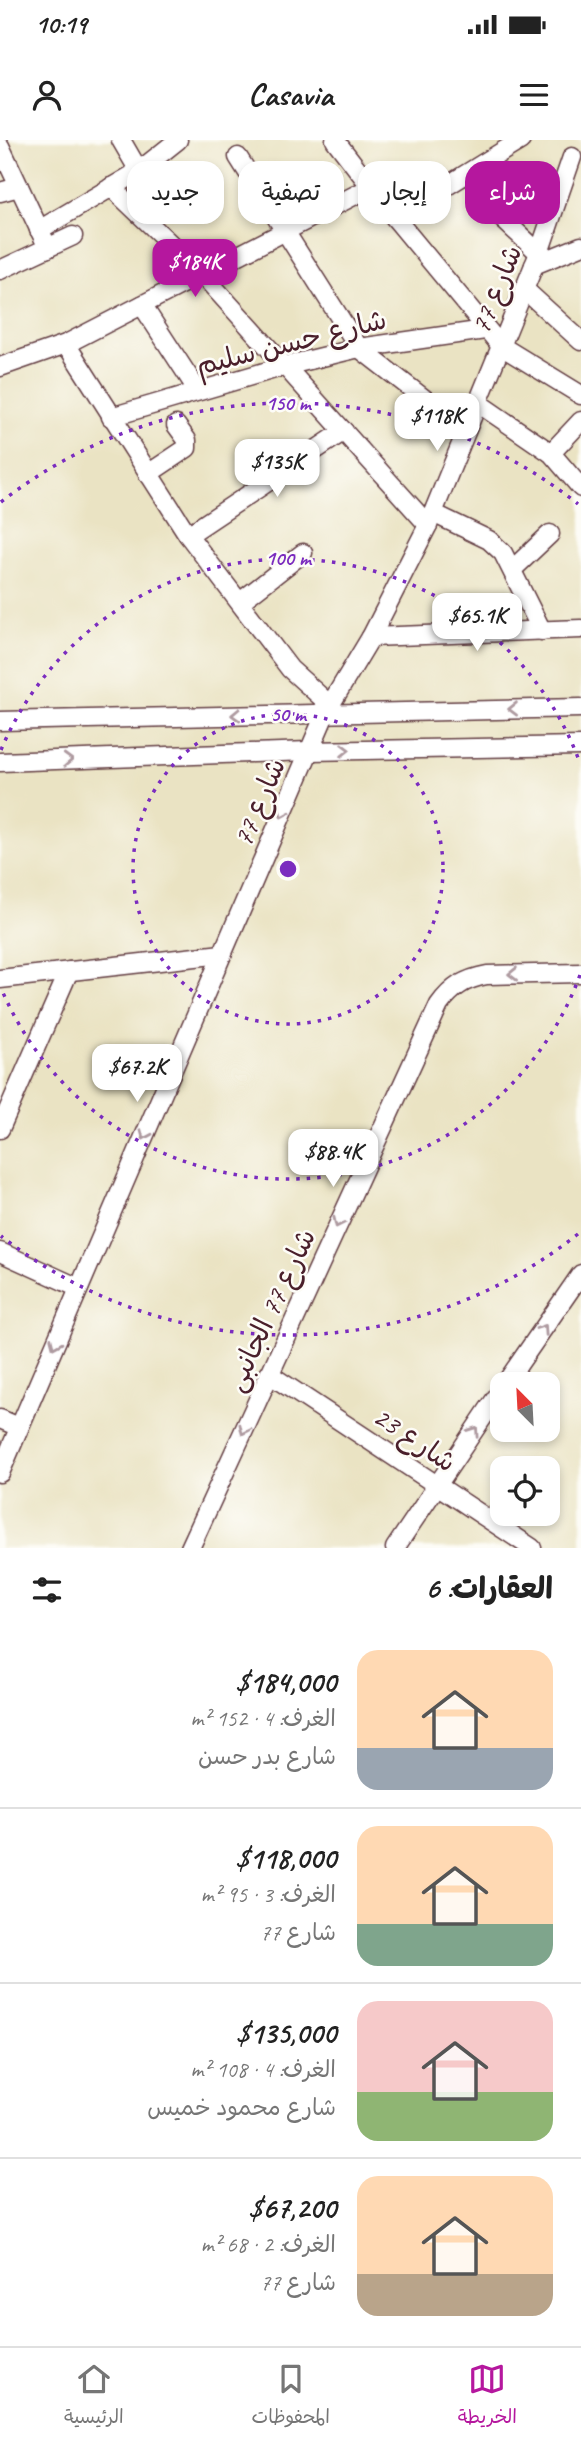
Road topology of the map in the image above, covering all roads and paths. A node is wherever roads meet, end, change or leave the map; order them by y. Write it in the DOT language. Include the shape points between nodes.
graph roads {
  1 [pos="121,140"];
  2 [pos="178,140"];
  3 [pos="335,140"];
  4 [pos="521,140"];
  5 [pos="0,146"];
  6 [pos="573,149"];
  7 [pos="238,157"];
  8 [pos="133,161"];
  9 [pos="152,161"];
  10 [pos="358,170"];
  11 [pos="127,178"];
  12 [pos="451,183"];
  13 [pos="19,187"];
  14 [pos="111,187"];
  15 [pos="0,192"];
  16 [pos="358,194"];
  17 [pos="400,224"];
  18 [pos="505,224"];
  19 [pos="39,230"];
  20 [pos="285,232"];
  21 [pos="73,236"];
  22 [pos="581,246"];
  23 [pos="48,248"];
  24 [pos="536,259"];
  25 [pos="0,270"];
  26 [pos="202,274"];
  27 [pos="524,289"];
  28 [pos="142,305"];
  29 [pos="485,330"];
  30 [pos="581,341"];
  31 [pos="66,344"];
  32 [pos="501,346"];
  33 [pos="359,348"];
  34 [pos="285,366"];
  35 [pos="0,367"];
  36 [pos="198,391"];
  37 [pos="581,395"];
  38 [pos="478,403"];
  39 [pos="111,417"];
  40 [pos="581,421"];
  41 [pos="176,425"];
  42 [pos="466,431"];
  43 [pos="344,432"];
  44 [pos="551,453"];
  45 [pos="148,474"];
  46 [pos="581,488"];
  47 [pos="430,519"];
  48 [pos="550,534"];
  49 [pos="188,535"];
  50 [pos="303,553"];
  51 [pos="513,569"];
  52 [pos="240,602"];
  53 [pos="581,629"];
  54 [pos="542,631"];
  55 [pos="371,637"];
  56 [pos="581,708"];
  57 [pos="328,709"];
  58 [pos="0,721"];
  59 [pos="581,746"];
  60 [pos="309,751"];
  61 [pos="0,762"];
  62 [pos="222,954"];
  63 [pos="69,971"];
  64 [pos="581,973"];
  65 [pos="0,979"];
  66 [pos="0,1129"];
  67 [pos="0,1252"];
  68 [pos="581,1274"];
  69 [pos="79,1287"];
  70 [pos="513,1372"];
  71 [pos="269,1374"];
  72 [pos="490,1407"];
  73 [pos="0,1419"];
  74 [pos="19,1427"];
  75 [pos="0,1472"];
  76 [pos="437,1485"];
  77 [pos="190,1548"];
  78 [pos="395,1548"];
  79 [pos="532,1548"];
  1 -- 8 [label="street"];
  2 -- 9 [label="street"];
  3 -- 10 [label="street"];
  4 -- 12 [label="street"];
  5 -- 13 [label="street"];
  6 -- 24 [label="street, شارع 77"];
  7 -- 20 [label="street"];
  11 -- 14 [label="street"];
  13 -- 15 [label="street"];
  13 -- 19 [label="street"];
  14 -- 19 [label="street"];
  14 -- 26 [label="street"];
  16 -- 20 [label="street"];
  17 -- 29 [label="street"];
  18 -- 24 [label="street"];
  19 -- 23 [label="street"];
  20 -- 26 [label="street"];
  20 -- 33 [label="street"];
  21 -- 23 [label="street"];
  22 -- 24 [label="street"];
  23 -- 25 [label="street"];
  24 -- 27 [label="street, شارع 77"];
  26 -- 28 [label="street"];
  26 -- 34 [label="street"];
  27 -- 30 [label="street"];
  27 -- 32 [label="street, شارع 77"];
  28 -- 31 [label="street"];
  28 -- 36 [label="street"];
  29 -- 32 [label="street"];
  29 -- 33 [label="street, شارع حسن سليم"];
  31 -- 35 [label="street"];
  31 -- 39 [label="street"];
  32 -- 37 [label="street"];
  32 -- 38 [label="street, شارع 77"];
  33 -- 34 [label="street, شارع حسن سليم"];
  33 -- 42 [label="street"];
  34 -- 36 [label="street, شارع حسن سليم"];
  34 -- 43 [label="street"];
  36 -- 39 [label="street, شارع حسن سليم"];
  38 -- 42 [label="street, شارع 77"];
  38 -- 44 [label="street"];
  39 -- 45 [label="street"];
  40 -- 44 [label="street"];
  41 -- 45 [label="street" via="187,448"];
  42 -- 47 [label="street, شارع 77"];
  43 -- 47 [label="street"];
  43 -- 49 [label="street"];
  44 -- 46 [label="street"];
  45 -- 49 [label="street"];
  47 -- 51 [label="street" via="489,540"];
  47 -- 55 [label="street, شارع 77"];
  48 -- 51 [label="street"];
  49 -- 52 [label="street"];
  50 -- 52 [label="street"];
  51 -- 54 [label="street"];
  52 -- 57 [label="street" via="290,669"];
  53 -- 54 [label="street"];
  54 -- 55 [label="street"];
  55 -- 57 [label="street, شارع 77"];
  56 -- 57 [label="street, one-way"];
  57 -- 58 [label="street, one-way"];
  57 -- 60 [label="street, شارع 77"];
  60 -- 59 [label="street, one-way"];
  61 -- 60 [label="street, one-way"];
  60 -- 62 [label="street, شارع 77, one-way"];
  62 -- 63 [label="street"];
  62 -- 69 [label="street, شارع 77, one-way"];
  63 -- 65 [label="street"];
  63 -- 66 [label="street"];
  64 -- 71 [label="street, شارع 77 الجانبى, one-way" via="472,977 447,993"];
  67 -- 69 [label="street"];
  70 -- 68 [label="street, one-way"];
  69 -- 74 [label="street, شارع 77, one-way"];
  71 -- 76 [label="street, شارع 23"];
  71 -- 77 [label="street, شارع 77 الجانبى, one-way"];
  76 -- 72 [label="street, one-way"];
  73 -- 74 [label="street"];
  74 -- 75 [label="street, شارع 77"];
  76 -- 78 [label="street"];
  76 -- 79 [label="street, شارع 23"];
}
